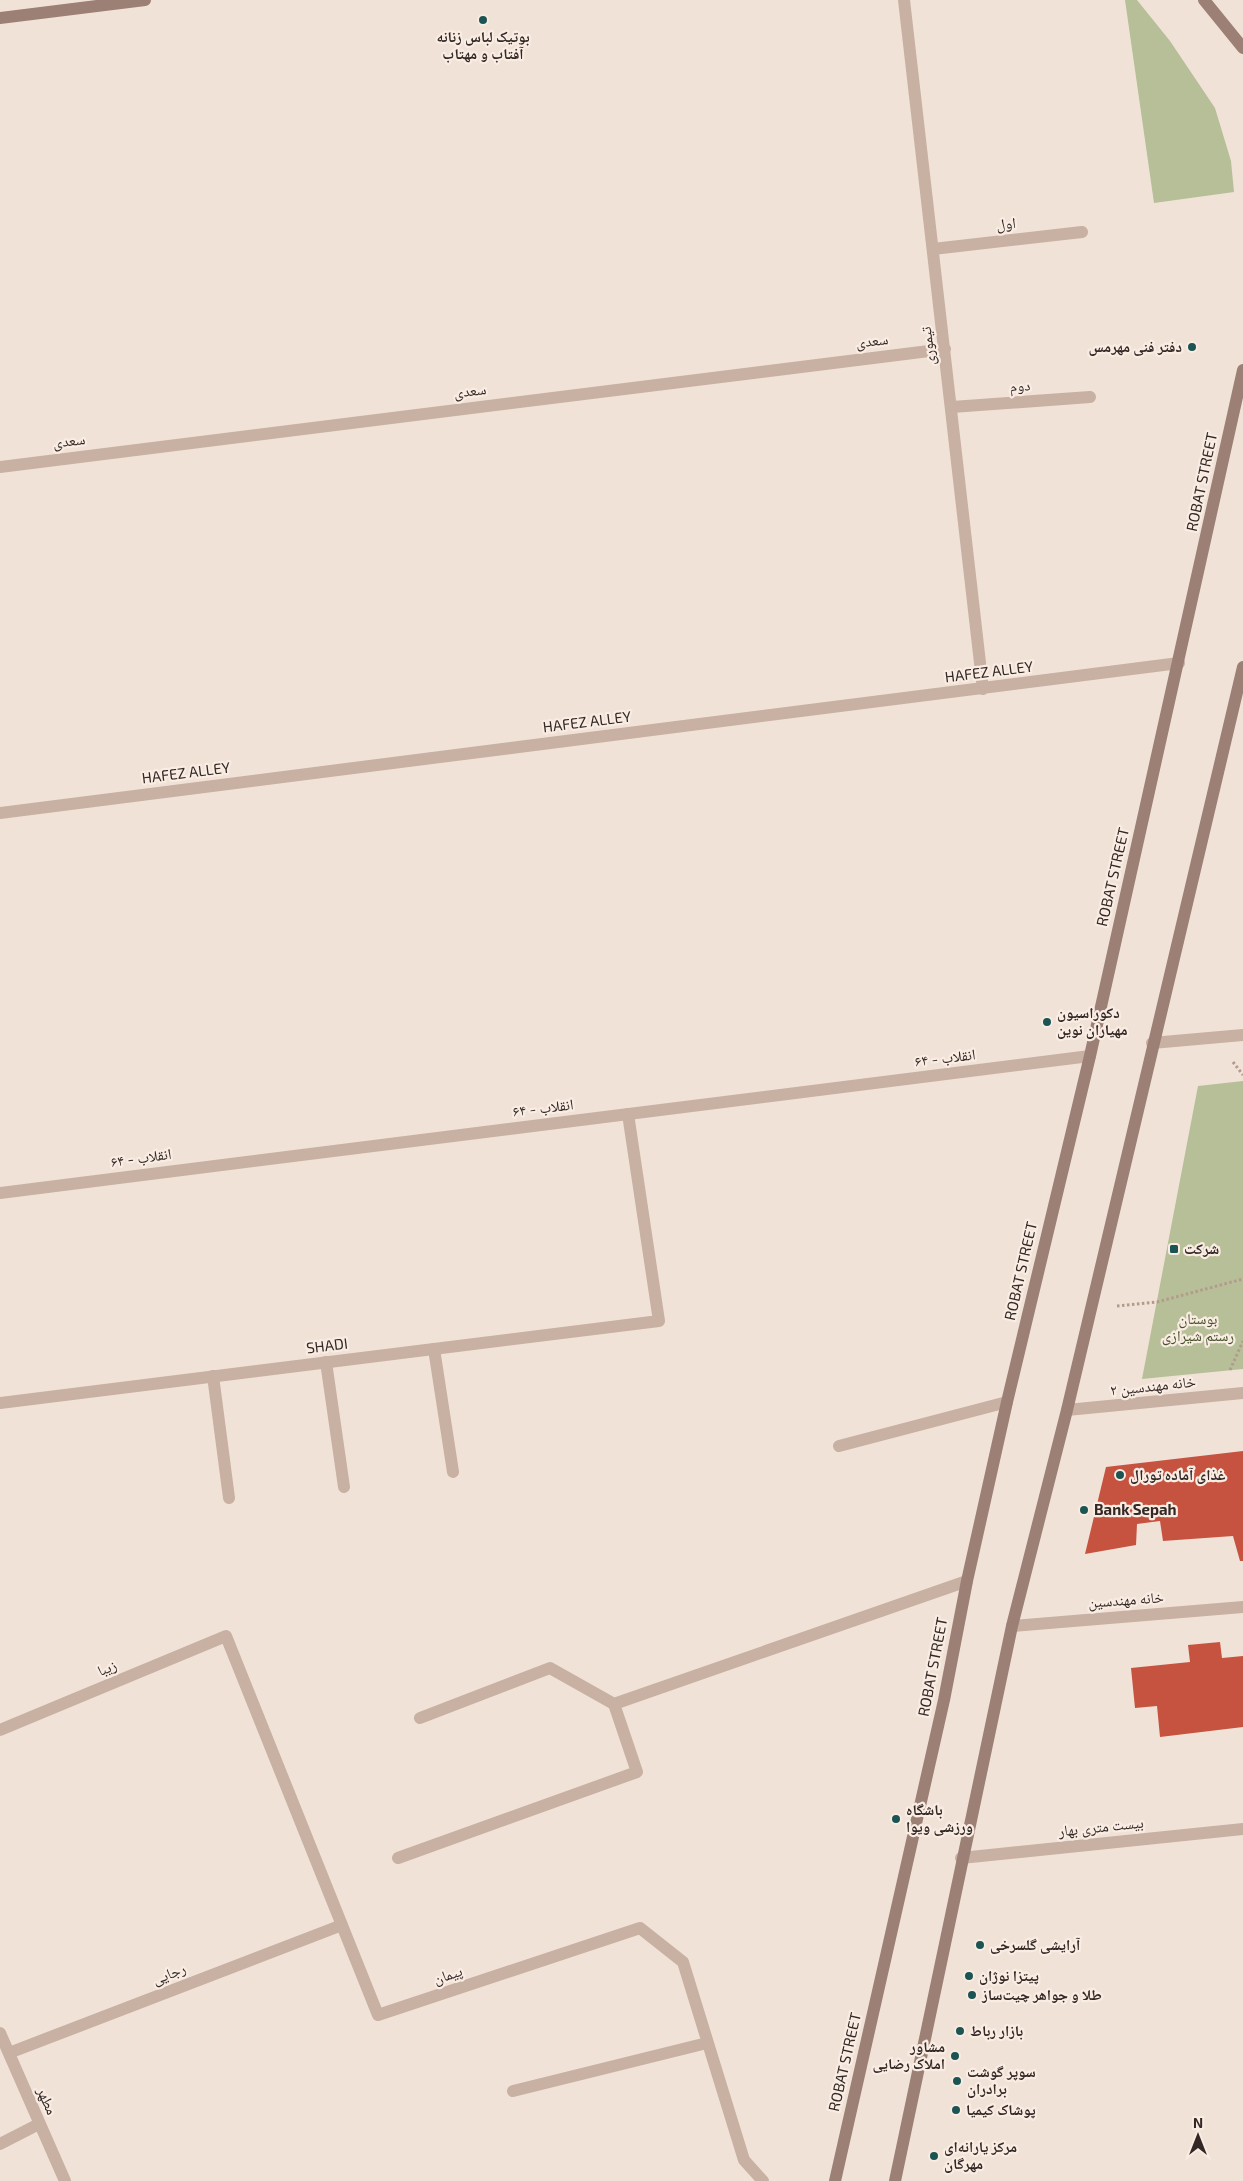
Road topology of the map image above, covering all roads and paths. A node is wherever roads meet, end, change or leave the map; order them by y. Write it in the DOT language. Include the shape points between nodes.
graph roads {
  1 [pos="145,0"];
  2 [pos="904,0"];
  3 [pos="1204,0"];
  4 [pos="0,18"];
  5 [pos="1243,48"];
  6 [pos="1082,232"];
  7 [pos="933,249"];
  8 [pos="945,349"];
  9 [pos="1243,370"];
  10 [pos="1090,397"];
  11 [pos="952,407"];
  12 [pos="0,466"];
  13 [pos="1179,663"];
  14 [pos="1243,667"];
  15 [pos="983,689"];
  16 [pos="0,813"];
  17 [pos="1243,1035"];
  18 [pos="1152,1043"];
  19 [pos="1090,1056"];
  20 [pos="628,1114"];
  21 [pos="0,1194"];
  22 [pos="1243,1279"];
  23 [pos="1091,1308"];
  24 [pos="1243,1341"];
  25 [pos="434,1349"];
  26 [pos="326,1362"];
  27 [pos="1230,1370"];
  28 [pos="213,1376"];
  29 [pos="1243,1393"];
  30 [pos="1007,1402"];
  31 [pos="0,1403"];
  32 [pos="1067,1410"];
  33 [pos="839,1446"];
  34 [pos="453,1472"];
  35 [pos="344,1487"];
  36 [pos="229,1498"];
  37 [pos="967,1582"];
  38 [pos="1243,1607"];
  39 [pos="1012,1626"];
  40 [pos="226,1636"];
  41 [pos="614,1704"];
  42 [pos="420,1718"];
  43 [pos="0,1730"];
  44 [pos="1243,1829"];
  45 [pos="398,1858"];
  46 [pos="962,1858"];
  47 [pos="342,1925"];
  48 [pos="0,2033"];
  49 [pos="707,2043"];
  50 [pos="9,2053"];
  51 [pos="513,2091"];
  52 [pos="39,2124"];
  53 [pos="0,2144"];
  54 [pos="65,2181"];
  55 [pos="763,2181"];
  56 [pos="835,2181"];
  57 [pos="895,2181"];
  1 -- 4 [label="main road"];
  2 -- 7 [label="street, تیموری"];
  3 -- 5 [label="main road"];
  6 -- 7 [label="street, اول"];
  7 -- 8 [label="street, تیموری"];
  8 -- 11 [label="street, تیموری"];
  8 -- 12 [label="street, سعدی"];
  9 -- 13 [label="main road, ROBAT STREET"];
  10 -- 11 [label="street, دوم"];
  11 -- 15 [label="street, تیموری"];
  13 -- 15 [label="street, HAFEZ ALLEY"];
  13 -- 19 [label="main road, ROBAT STREET"];
  14 -- 18 [label="main road"];
  15 -- 16 [label="street, HAFEZ ALLEY"];
  17 -- 18 [label="street"];
  18 -- 23 [label="main road"];
  19 -- 20 [label="street, انقلاب - ۶۴"];
  19 -- 30 [label="main road, ROBAT STREET"];
  20 -- 21 [label="street, انقلاب - ۶۴"];
  20 -- 25 [label="street, SHADI" via="659,1321"];
  22 -- 23 [label="path" via="1157,1302"];
  23 -- 32 [label="main road"];
  24 -- 27 [label="path"];
  25 -- 26 [label="street, SHADI"];
  25 -- 34 [label="street"];
  26 -- 28 [label="street, SHADI"];
  26 -- 35 [label="street"];
  28 -- 31 [label="street, SHADI"];
  28 -- 36 [label="street"];
  29 -- 32 [label="street, خانه مهندسین ۲"];
  30 -- 33 [label="street"];
  30 -- 37 [label="main road, ROBAT STREET"];
  32 -- 39 [label="main road"];
  37 -- 41 [label="street"];
  37 -- 56 [label="main road, ROBAT STREET" via="944,1700"];
  38 -- 39 [label="street, خانه مهندسین"];
  39 -- 46 [label="main road"];
  40 -- 43 [label="street, زیبا"];
  40 -- 47 [label="street, پیمان"];
  41 -- 42 [label="street" via="550,1668"];
  41 -- 45 [label="street" via="636,1772"];
  44 -- 46 [label="street, بیست متری بهار"];
  46 -- 57 [label="main road"];
  47 -- 49 [label="street, پیمان" via="378,2015 640,1928 683,1962"];
  47 -- 50 [label="street, رجایی"];
  48 -- 50 [label="street, مطهر"];
  49 -- 51 [label="street"];
  49 -- 55 [label="street, پیمان" via="744,2160"];
  50 -- 52 [label="street, مطهر"];
  52 -- 53 [label="street"];
  52 -- 54 [label="street, مطهر"];
}
